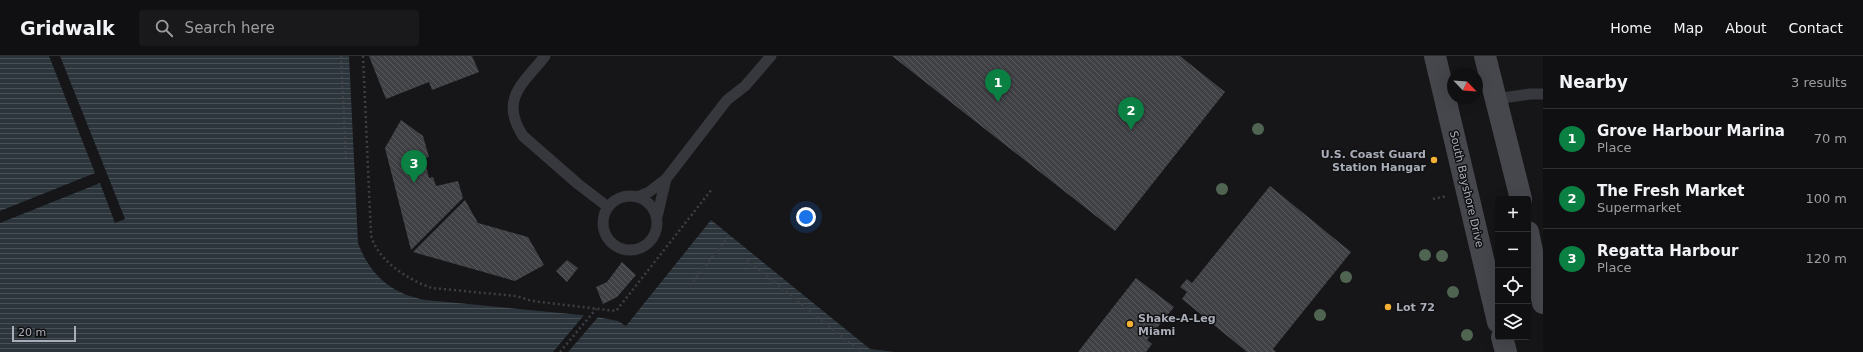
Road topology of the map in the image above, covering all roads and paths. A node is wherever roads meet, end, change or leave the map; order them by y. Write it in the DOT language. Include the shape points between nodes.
graph roads {
  1 [pos="341,56"];
  2 [pos="363,56"];
  3 [pos="545,56"];
  4 [pos="771,56"];
  5 [pos="1435,56"];
  6 [pos="1485,56"];
  7 [pos="1543,94"];
  8 [pos="1495,99"];
  9 [pos="346,160"];
  10 [pos="666,179"];
  11 [pos="712,189"];
  12 [pos="1447,196"];
  13 [pos="1520,196"];
  14 [pos="637,197"];
  15 [pos="1432,199"];
  16 [pos="608,207"];
  17 [pos="657,218"];
  18 [pos="730,235"];
  19 [pos="1531,245"];
  20 [pos="747,260"];
  21 [pos="690,285"];
  22 [pos="1542,291"];
  23 [pos="597,308"];
  24 [pos="1495,309"];
  25 [pos="1503,340"];
  26 [pos="560,352"];
  27 [pos="861,352"];
  28 [pos="1506,352"];
  1 -- 9 [label="path"];
  2 -- 23 [label="path" via="371,235 387,260 414,281 432,288 516,296 532,301"];
  3 -- 16 [label="lane" via="514,94 513,116 517,126 524,136"];
  4 -- 10 [label="lane" via="744,86 727,100"];
  5 -- 24 [label="main road, South Bayshore Drive"];
  6 -- 8 [label="main road"];
  7 -- 8 [label="lane"];
  8 -- 13 [label="main road"];
  10 -- 14 [label="lane" via="649,192"];
  10 -- 17 [label="lane"];
  11 -- 23 [label="path" via="616,311"];
  12 -- 15 [label="path"];
  14 -- 16 [label="lane" via="617,198"];
  14 -- 17 [label="lane" via="649,203"];
  16 -- 17 [label="lane" via="602,221 603,230 607,239 623,250 641,248 649,242 654,234"];
  18 -- 21 [label="path"];
  19 -- 22 [label="main road"];
  20 -- 27 [label="path"];
  23 -- 26 [label="path"];
  25 -- 28 [label="main road"];
}
